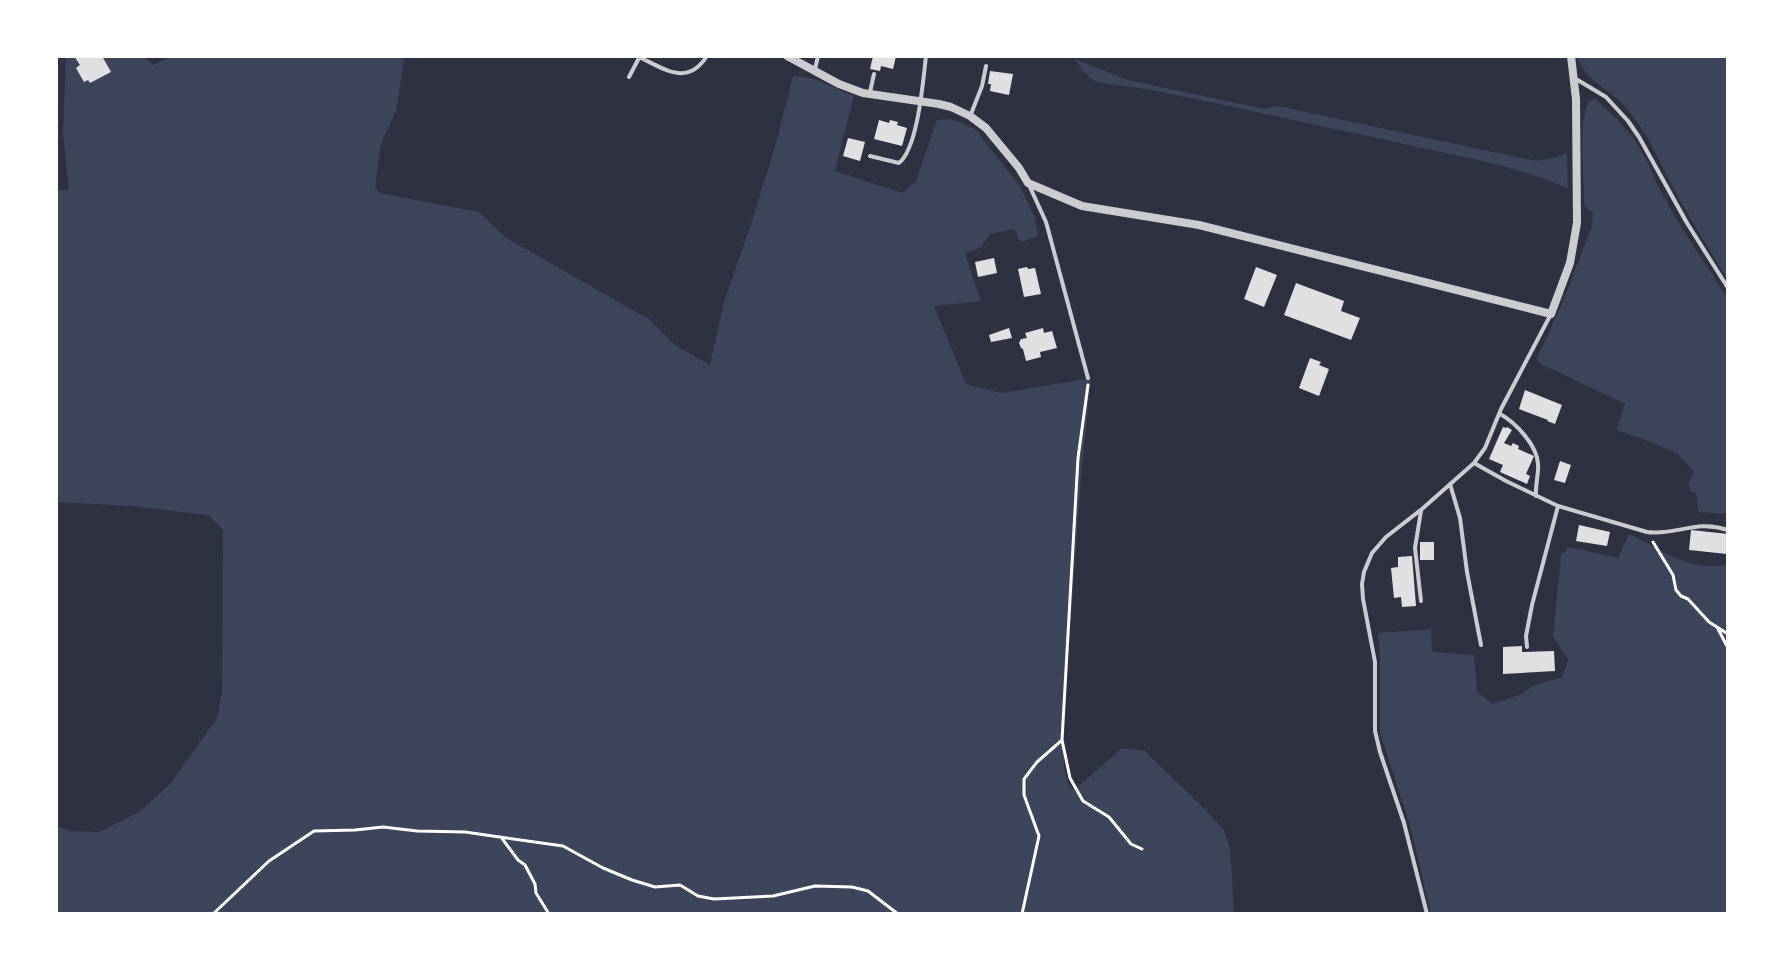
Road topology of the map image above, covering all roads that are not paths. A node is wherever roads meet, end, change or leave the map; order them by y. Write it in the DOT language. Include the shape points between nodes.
graph roads {
  1 [pos="640,56"];
  2 [pos="707,56"];
  3 [pos="787,56"];
  4 [pos="818,56"];
  5 [pos="926,56"];
  6 [pos="1571,56"];
  7 [pos="986,66"];
  8 [pos="815,71"];
  9 [pos="874,74"];
  10 [pos="629,77"];
  11 [pos="1574,78"];
  12 [pos="869,95"];
  13 [pos="920,101"];
  14 [pos="970,116"];
  15 [pos="870,156"];
  16 [pos="1028,183"];
  17 [pos="1728,288"];
  18 [pos="1551,314"];
  19 [pos="1088,378"];
  20 [pos="1500,414"];
  21 [pos="1474,463"];
  22 [pos="1450,484"];
  23 [pos="1536,496"];
  24 [pos="1558,506"];
  25 [pos="1422,509"];
  26 [pos="1728,530"];
  27 [pos="1421,601"];
  28 [pos="1481,645"];
  29 [pos="1527,647"];
  30 [pos="1427,914"];
  1 -- 2 [label="lane" via="686,74"];
  1 -- 10 [label="lane"];
  3 -- 8 [label="street"];
  4 -- 8 [label="lane"];
  5 -- 13 [label="lane"];
  6 -- 11 [label="street"];
  7 -- 14 [label="lane"];
  8 -- 12 [label="street"];
  9 -- 12 [label="lane"];
  11 -- 17 [label="lane" via="1606,97 1628,121"];
  11 -- 18 [label="street" via="1575,235"];
  12 -- 13 [label="street"];
  13 -- 14 [label="street"];
  13 -- 15 [label="lane" via="905,158 893,163"];
  14 -- 16 [label="street" via="1000,144"];
  16 -- 18 [label="street" via="1082,206 1199,225"];
  16 -- 19 [label="lane" via="1046,222"];
  18 -- 20 [label="lane"];
  20 -- 21 [label="lane"];
  20 -- 23 [label="lane" via="1535,452"];
  21 -- 22 [label="lane"];
  21 -- 23 [label="lane"];
  22 -- 25 [label="lane"];
  22 -- 28 [label="lane"];
  23 -- 24 [label="lane"];
  24 -- 26 [label="lane" via="1647,532 1708,525"];
  24 -- 29 [label="lane" via="1532,605"];
  25 -- 27 [label="lane" via="1415,548"];
  25 -- 30 [label="lane" via="1378,545 1362,584 1375,662 1377,740"];
}
